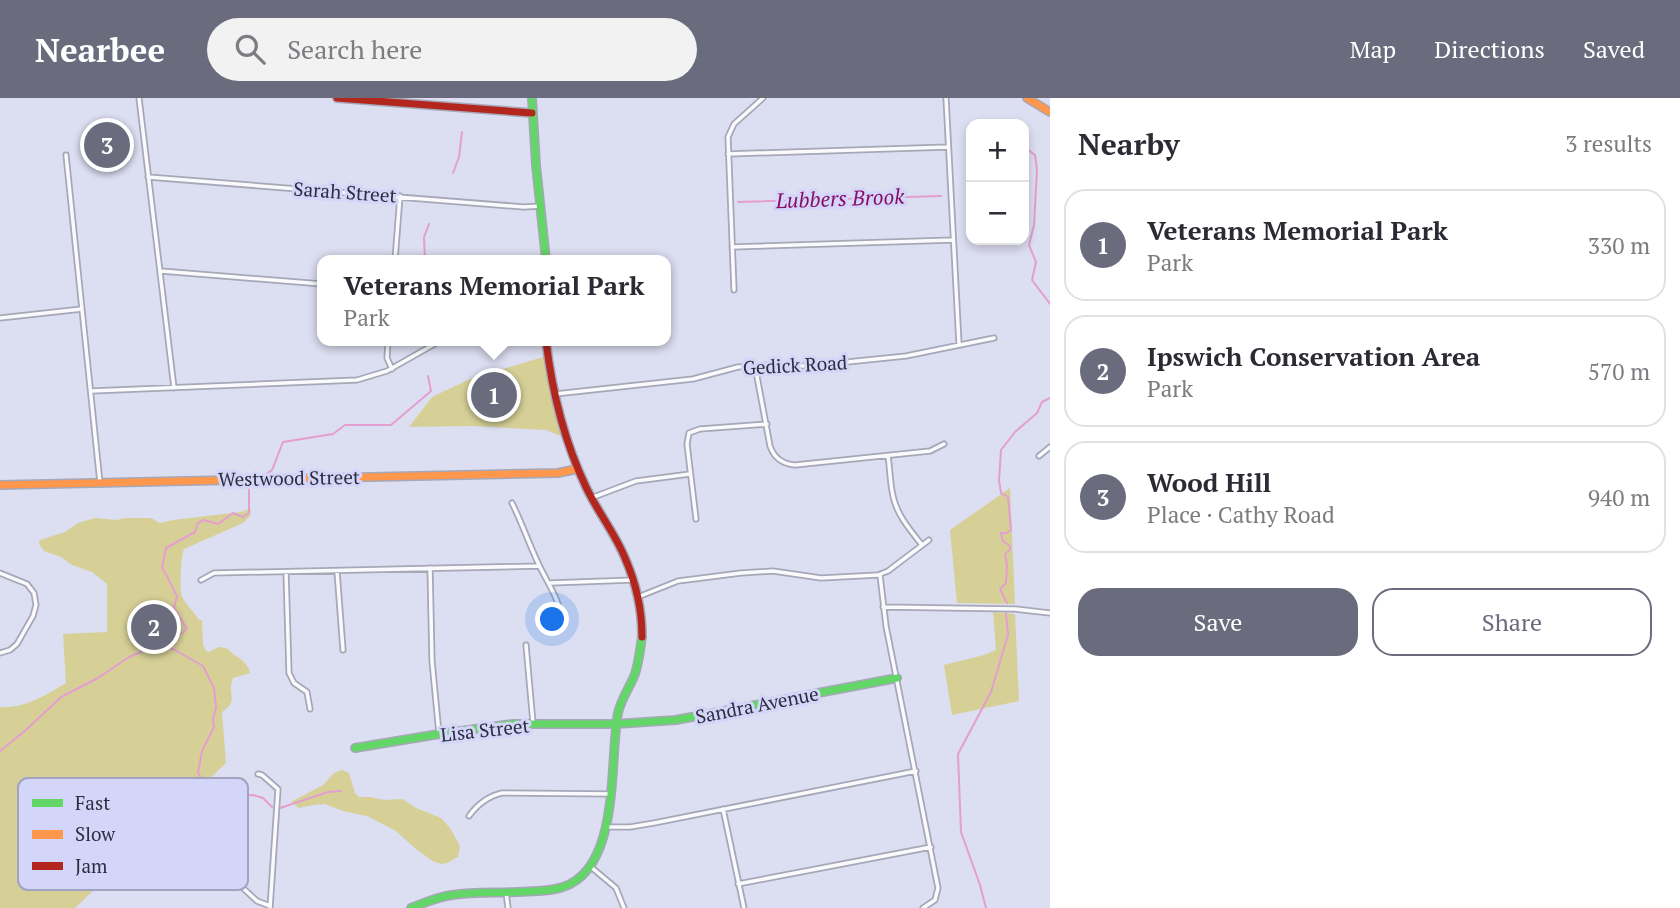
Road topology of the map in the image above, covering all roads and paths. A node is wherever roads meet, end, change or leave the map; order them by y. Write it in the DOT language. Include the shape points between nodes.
graph roads {
  1 [pos="139,98"];
  2 [pos="337,98"];
  3 [pos="532,98"];
  4 [pos="763,98"];
  5 [pos="946,98"];
  6 [pos="1027,98"];
  7 [pos="1050,112"];
  8 [pos="532,113"];
  9 [pos="948,147"];
  10 [pos="728,154"];
  11 [pos="66,155"];
  12 [pos="148,177"];
  13 [pos="400,196"];
  14 [pos="541,206"];
  15 [pos="953,240"];
  16 [pos="732,247"];
  17 [pos="395,255"];
  18 [pos="546,255"];
  19 [pos="160,271"];
  20 [pos="317,284"];
  21 [pos="734,290"];
  22 [pos="82,309"];
  23 [pos="0,318"];
  24 [pos="994,338"];
  25 [pos="959,345"];
  26 [pos="388,346"];
  27 [pos="431,346"];
  28 [pos="546,346"];
  29 [pos="755,366"];
  30 [pos="391,369"];
  31 [pos="174,388"];
  32 [pos="91,391"];
  33 [pos="555,394"];
  34 [pos="767,424"];
  35 [pos="944,444"];
  36 [pos="1050,447"];
  37 [pos="888,456"];
  38 [pos="1039,456"];
  39 [pos="577,470"];
  40 [pos="690,474"];
  41 [pos="100,483"];
  42 [pos="0,485"];
  43 [pos="591,499"];
  44 [pos="512,503"];
  45 [pos="696,519"];
  46 [pos="929,540"];
  47 [pos="922,545"];
  48 [pos="539,566"];
  49 [pos="430,568"];
  50 [pos="337,571"];
  51 [pos="286,572"];
  52 [pos="0,573"];
  53 [pos="880,575"];
  54 [pos="201,580"];
  55 [pos="633,580"];
  56 [pos="550,583"];
  57 [pos="638,597"];
  58 [pos="883,607"];
  59 [pos="1050,613"];
  60 [pos="562,621"];
  61 [pos="526,645"];
  62 [pos="343,650"];
  63 [pos="0,653"];
  64 [pos="897,678"];
  65 [pos="310,709"];
  66 [pos="533,724"];
  67 [pos="615,724"];
  68 [pos="439,734"];
  69 [pos="355,748"];
  70 [pos="916,771"];
  71 [pos="258,774"];
  72 [pos="612,794"];
  73 [pos="723,809"];
  74 [pos="469,816"];
  75 [pos="605,827"];
  76 [pos="931,847"];
  77 [pos="591,867"];
  78 [pos="738,884"];
  79 [pos="245,890"];
  80 [pos="506,892"];
  81 [pos="270,907"];
  82 [pos="411,908"];
  83 [pos="508,908"];
  84 [pos="624,908"];
  85 [pos="744,908"];
  86 [pos="923,908"];
  1 -- 12 [label="street"];
  2 -- 8 [label="street"];
  3 -- 8 [label="street"];
  4 -- 10 [label="street" via="730,130"];
  5 -- 9 [label="street"];
  6 -- 7 [label="street"];
  8 -- 14 [label="street"];
  9 -- 10 [label="street"];
  9 -- 15 [label="street"];
  10 -- 16 [label="street"];
  11 -- 22 [label="street"];
  12 -- 13 [label="street, Sarah Street"];
  12 -- 19 [label="street"];
  13 -- 14 [label="street, Sarah Street"];
  13 -- 17 [label="street"];
  14 -- 18 [label="street"];
  15 -- 16 [label="street"];
  15 -- 25 [label="street"];
  16 -- 21 [label="street"];
  19 -- 20 [label="street"];
  19 -- 31 [label="street"];
  22 -- 23 [label="street"];
  22 -- 32 [label="street"];
  24 -- 25 [label="street, Gedick Road"];
  25 -- 29 [label="street, Gedick Road" via="821,365"];
  26 -- 30 [label="street"];
  27 -- 30 [label="street"];
  28 -- 33 [label="street"];
  29 -- 33 [label="street, Gedick Road" via="693,379"];
  29 -- 34 [label="street"];
  30 -- 31 [label="street" via="357,380"];
  31 -- 32 [label="street"];
  32 -- 41 [label="street"];
  33 -- 39 [label="street"];
  34 -- 37 [label="street" via="771,450 787,464"];
  34 -- 40 [label="street" via="689,433"];
  35 -- 37 [label="street" via="930,451"];
  36 -- 38 [label="street"];
  37 -- 47 [label="street" via="897,507"];
  39 -- 41 [label="street, Westwood Street"];
  39 -- 43 [label="street"];
  40 -- 43 [label="street" via="640,480"];
  40 -- 45 [label="street"];
  41 -- 42 [label="street, Westwood Street"];
  43 -- 55 [label="street"];
  44 -- 48 [label="street"];
  46 -- 47 [label="street"];
  47 -- 53 [label="street"];
  48 -- 49 [label="street"];
  48 -- 56 [label="street"];
  49 -- 50 [label="street"];
  49 -- 68 [label="street"];
  50 -- 51 [label="street"];
  50 -- 62 [label="street"];
  51 -- 54 [label="street" via="214,573"];
  51 -- 65 [label="street" via="289,676 307,692"];
  52 -- 63 [label="street" via="29,586 36,605 17,644"];
  53 -- 57 [label="street" via="821,578 776,571 741,573 678,580"];
  53 -- 58 [label="street"];
  55 -- 56 [label="street"];
  55 -- 57 [label="street"];
  56 -- 60 [label="street"];
  57 -- 67 [label="street" via="640,652"];
  58 -- 59 [label="street"];
  58 -- 64 [label="street"];
  61 -- 66 [label="street"];
  64 -- 67 [label="street, Sandra Avenue" via="693,718"];
  64 -- 70 [label="street"];
  66 -- 67 [label="street, Lisa Street"];
  66 -- 68 [label="street, Lisa Street"];
  67 -- 72 [label="street"];
  68 -- 69 [label="street, Lisa Street"];
  70 -- 73 [label="street"];
  70 -- 76 [label="street"];
  71 -- 81 [label="street" via="278,789"];
  72 -- 74 [label="street" via="502,793 487,799"];
  72 -- 75 [label="street"];
  73 -- 75 [label="street" via="638,826"];
  73 -- 78 [label="street"];
  75 -- 77 [label="street"];
  76 -- 78 [label="street"];
  76 -- 86 [label="street" via="938,890 935,900"];
  77 -- 80 [label="street" via="561,887"];
  77 -- 84 [label="street" via="617,890"];
  78 -- 85 [label="street"];
  79 -- 81 [label="street"];
  80 -- 82 [label="street" via="442,897"];
  80 -- 83 [label="street"];
}
